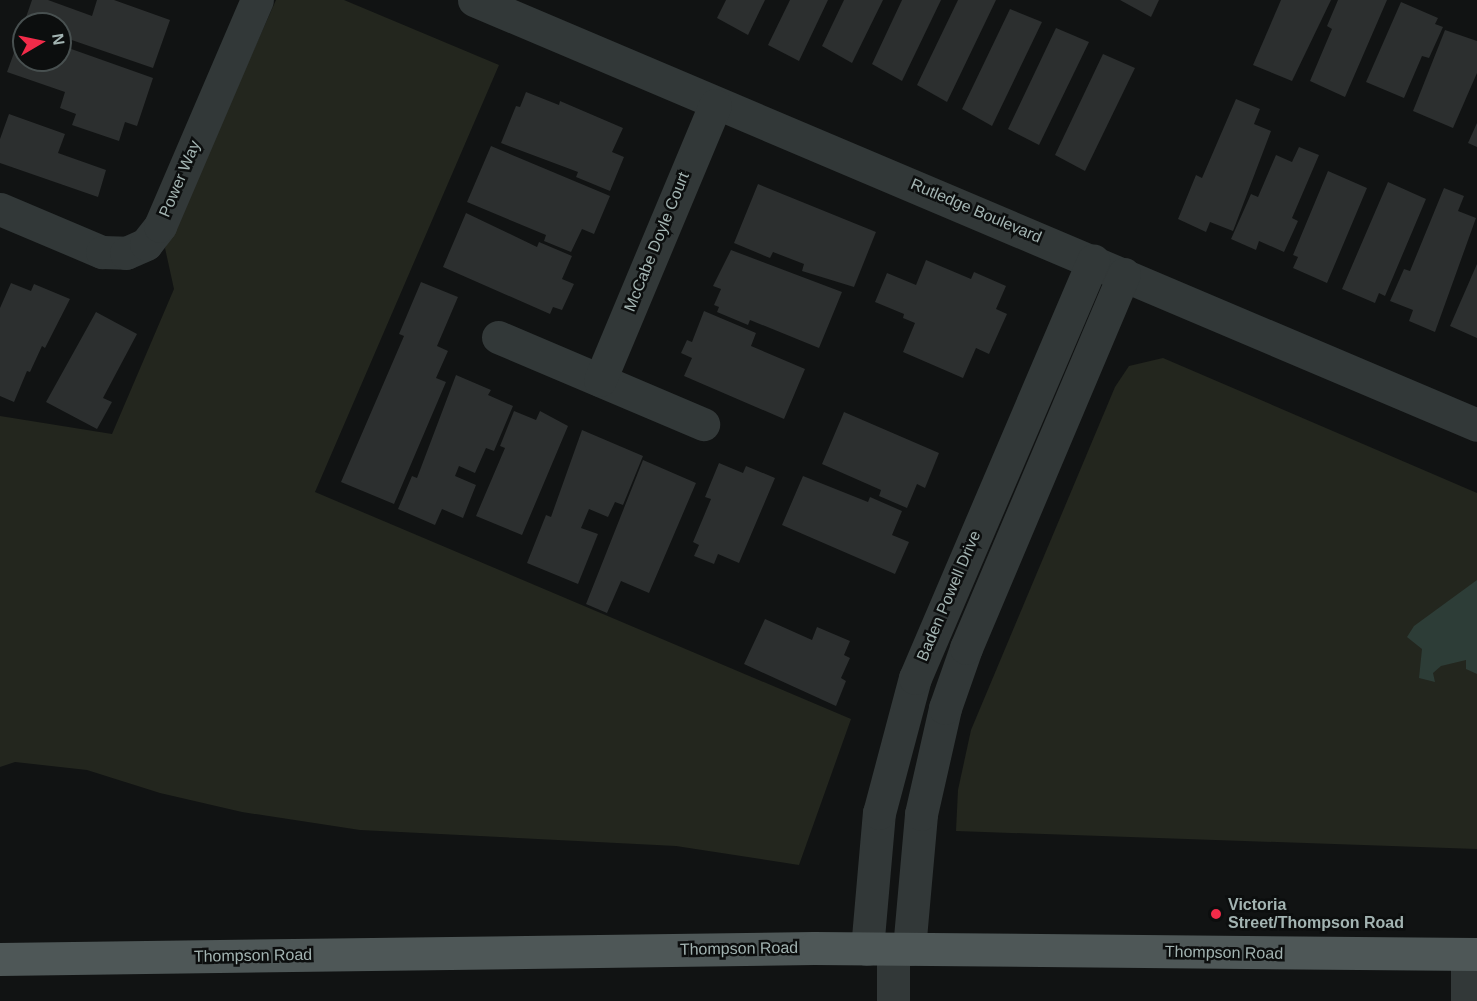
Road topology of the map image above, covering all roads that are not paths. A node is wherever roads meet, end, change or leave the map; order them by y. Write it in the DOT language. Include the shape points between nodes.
graph roads {
  1 [pos="257,0"];
  2 [pos="474,0"];
  3 [pos="715,105"];
  4 [pos="0,209"];
  5 [pos="1093,260"];
  6 [pos="1124,274"];
  7 [pos="498,337"];
  8 [pos="1052,357"];
  9 [pos="1083,371"];
  10 [pos="600,380"];
  11 [pos="703,424"];
  12 [pos="1477,425"];
  13 [pos="889,949"];
  14 [pos="1472,954"];
  15 [pos="0,958"];
  16 [pos="893,1001"];
  17 [pos="1467,1001"];
  1 -- 4 [label="street, Power Way" via="160,226 146,243 126,253 102,252"];
  2 -- 3 [label="street, Rutledge Boulevard"];
  3 -- 5 [label="street, Rutledge Boulevard"];
  3 -- 10 [label="street, McCabe Doyle Court"];
  5 -- 6 [label="street, Rutledge Boulevard"];
  5 -- 8 [label="street, Baden Powell Drive"];
  6 -- 9 [label="street"];
  6 -- 12 [label="street, Rutledge Boulevard"];
  7 -- 10 [label="street"];
  8 -- 9 [label="street"];
  8 -- 13 [label="street, Baden Powell Drive" via="925,650 907,703 877,824"];
  9 -- 13 [label="street" via="966,648 945,708"];
  10 -- 11 [label="street"];
  13 -- 14 [label="main road, Thompson Road"];
  13 -- 15 [label="main road, Thompson Road"];
  13 -- 16 [label="street"];
  14 -- 17 [label="street"];
}
